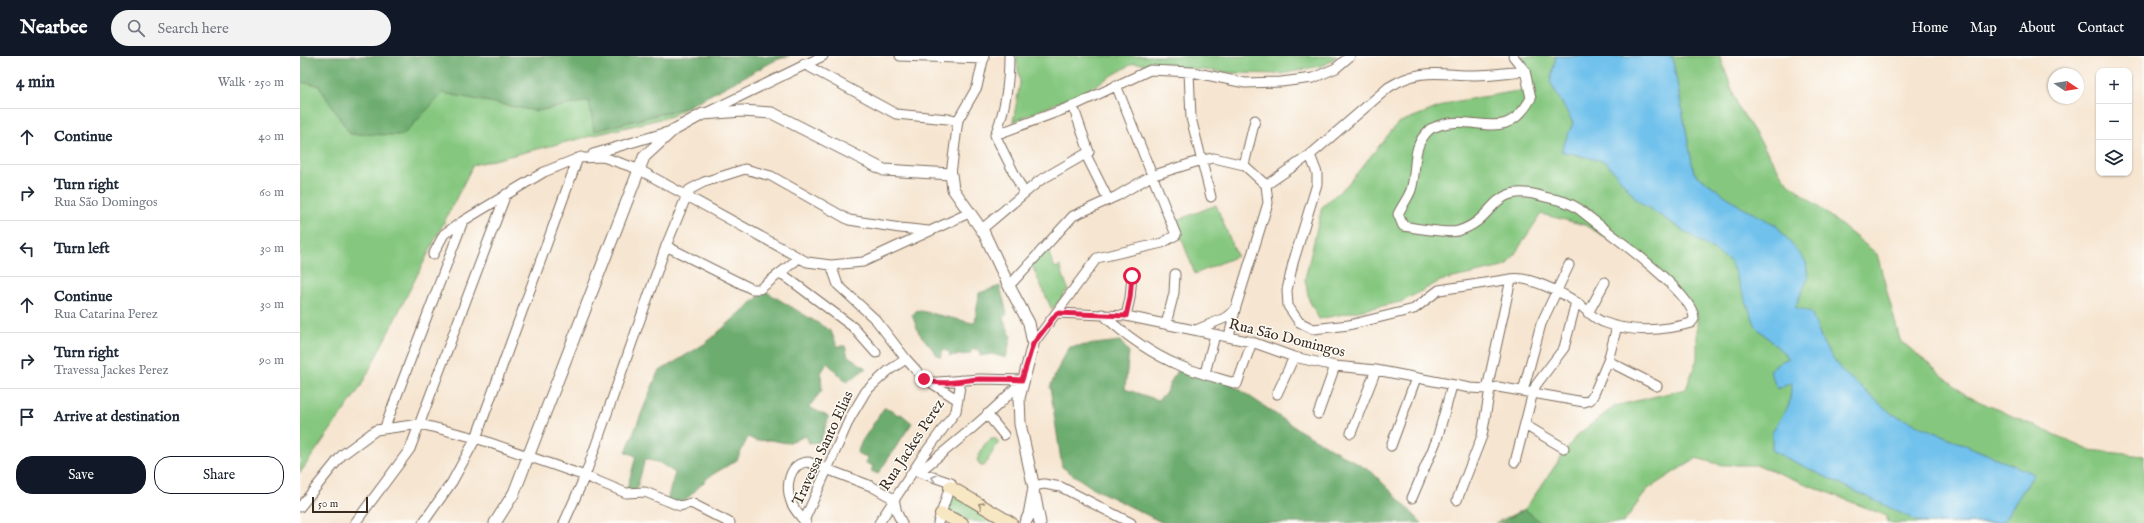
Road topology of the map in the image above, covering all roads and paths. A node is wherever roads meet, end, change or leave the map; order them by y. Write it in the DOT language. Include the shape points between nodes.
graph roads {
  1 [pos="823,56"];
  2 [pos="900,56"];
  3 [pos="1009,56"];
  4 [pos="1350,56"];
  5 [pos="1513,56"];
  6 [pos="984,58"];
  7 [pos="804,64"];
  8 [pos="1525,71"];
  9 [pos="1189,72"];
  10 [pos="1116,85"];
  11 [pos="1073,106"];
  12 [pos="703,114"];
  13 [pos="958,120"];
  14 [pos="1255,120"];
  15 [pos="672,131"];
  16 [pos="995,135"];
  17 [pos="1086,155"];
  18 [pos="1310,155"];
  19 [pos="578,158"];
  20 [pos="1202,160"];
  21 [pos="1244,165"];
  22 [pos="638,169"];
  23 [pos="951,174"];
  24 [pos="1151,176"];
  25 [pos="1266,185"];
  26 [pos="1024,193"];
  27 [pos="506,194"];
  28 [pos="687,195"];
  29 [pos="1211,197"];
  30 [pos="1108,200"];
  31 [pos="969,213"];
  32 [pos="463,221"];
  33 [pos="982,230"];
  34 [pos="930,231"];
  35 [pos="666,246"];
  36 [pos="433,255"];
  37 [pos="799,258"];
  38 [pos="831,265"];
  39 [pos="1569,265"];
  40 [pos="781,273"];
  41 [pos="1175,274"];
  42 [pos="1132,276"];
  43 [pos="1511,279"];
  44 [pos="1605,282"];
  45 [pos="1009,286"];
  46 [pos="1556,292"];
  47 [pos="1576,302"];
  48 [pos="1235,310"];
  49 [pos="1057,313"];
  50 [pos="1588,313"];
  51 [pos="1102,314"];
  52 [pos="1126,316"];
  53 [pos="1166,324"];
  54 [pos="1617,326"];
  55 [pos="1194,330"];
  56 [pos="1215,335"];
  57 [pos="1229,337"];
  58 [pos="1252,342"];
  59 [pos="1033,344"];
  60 [pos="876,353"];
  61 [pos="1294,357"];
  62 [pos="906,359"];
  63 [pos="1608,361"];
  64 [pos="1335,366"];
  65 [pos="1376,370"];
  66 [pos="1205,373"];
  67 [pos="1416,378"];
  68 [pos="961,380"];
  69 [pos="1022,380"];
  70 [pos="930,382"];
  71 [pos="1452,386"];
  72 [pos="1657,386"];
  73 [pos="1488,389"];
  74 [pos="1528,392"];
  75 [pos="1277,394"];
  76 [pos="958,400"];
  77 [pos="987,414"];
  78 [pos="1318,414"];
  79 [pos="420,424"];
  80 [pos="1525,424"];
  81 [pos="386,427"];
  82 [pos="1351,433"];
  83 [pos="1004,435"];
  84 [pos="476,438"];
  85 [pos="1391,446"];
  86 [pos="1564,448"];
  87 [pos="529,457"];
  88 [pos="1515,462"];
  89 [pos="827,468"];
  90 [pos="916,472"];
  91 [pos="585,476"];
  92 [pos="950,487"];
  93 [pos="1033,487"];
  94 [pos="1412,498"];
  95 [pos="894,499"];
  96 [pos="1457,500"];
  97 [pos="300,507"];
  98 [pos="940,518"];
  99 [pos="805,522"];
  100 [pos="355,523"];
  101 [pos="423,523"];
  102 [pos="495,523"];
  103 [pos="564,523"];
  104 [pos="730,523"];
  105 [pos="879,523"];
  106 [pos="902,523"];
  107 [pos="962,523"];
  108 [pos="1011,523"];
  109 [pos="1025,523"];
  110 [pos="1040,523"];
  111 [pos="1131,523"];
  1 -- 7 [label="street"];
  2 -- 6 [label="street"];
  3 -- 16 [label="street" via="1009,83 1004,111"];
  4 -- 9 [label="street" via="1336,68 1313,78 1281,82 1245,83"];
  5 -- 8 [label="street"];
  6 -- 13 [label="street" via="977,87"];
  7 -- 12 [label="street"];
  7 -- 13 [label="street" via="896,114"];
  8 -- 18 [label="street" via="1476,75 1416,74 1402,79"];
  8 -- 54 [label="street" via="1531,98 1524,112 1507,124 1449,122 1430,129 1418,143 1411,189 1398,214 1403,226 1456,232 1470,226 1500,197 1509,193 1532,193 1572,204 1646,261 1683,296 1694,316 1691,323 1672,328 1638,329"];
  9 -- 10 [label="street" via="1150,70"];
  9 -- 20 [label="street" via="1191,118"];
  10 -- 11 [label="street"];
  10 -- 24 [label="street"];
  11 -- 16 [label="street"];
  11 -- 17 [label="street" via="1089,152"];
  12 -- 15 [label="street"];
  12 -- 23 [label="street" via="742,111 772,113 884,170"];
  13 -- 23 [label="street"];
  14 -- 21 [label="street"];
  15 -- 19 [label="street"];
  15 -- 22 [label="street" via="644,157"];
  16 -- 26 [label="street"];
  17 -- 26 [label="street" via="1039,181"];
  17 -- 30 [label="street"];
  18 -- 25 [label="street"];
  18 -- 43 [label="street" via="1317,173 1317,184 1287,290 1288,306 1300,322 1313,329 1349,325 1414,309 1439,290"];
  19 -- 22 [label="street" via="603,157"];
  19 -- 27 [label="street" via="544,172"];
  19 -- 84 [label="street"];
  20 -- 21 [label="street" via="1214,158"];
  20 -- 24 [label="street"];
  20 -- 29 [label="street"];
  21 -- 25 [label="street"];
  22 -- 28 [label="street"];
  22 -- 87 [label="street"];
  23 -- 31 [label="street" via="953,189"];
  24 -- 30 [label="street"];
  24 -- 49 [label="street" via="1176,235 1162,243 1096,258"];
  25 -- 48 [label="street" via="1268,203"];
  26 -- 33 [label="street"];
  27 -- 32 [label="street"];
  27 -- 79 [label="street"];
  28 -- 34 [label="street" via="690,190 704,182 745,169 770,176 849,220"];
  28 -- 35 [label="street"];
  28 -- 37 [label="street"];
  30 -- 45 [label="street" via="1073,216"];
  31 -- 33 [label="street"];
  31 -- 34 [label="street"];
  32 -- 36 [label="street" via="444,234"];
  32 -- 81 [label="street"];
  33 -- 45 [label="street"];
  34 -- 38 [label="street" via="863,262"];
  35 -- 40 [label="street" via="752,289 760,289"];
  35 -- 91 [label="street"];
  37 -- 38 [label="street" via="807,262"];
  37 -- 40 [label="street"];
  38 -- 62 [label="street" via="838,285 876,320"];
  39 -- 46 [label="street"];
  40 -- 60 [label="street" via="853,327"];
  41 -- 53 [label="street" via="1174,293"];
  42 -- 52 [label="street"];
  43 -- 46 [label="street" via="1529,280"];
  43 -- 73 [label="street"];
  44 -- 50 [label="street"];
  45 -- 59 [label="street" via="1029,323"];
  46 -- 47 [label="street"];
  46 -- 74 [label="street" via="1541,324"];
  47 -- 50 [label="street"];
  47 -- 74 [label="street" via="1564,348"];
  48 -- 55 [label="street" via="1225,318"];
  48 -- 57 [label="street"];
  49 -- 51 [label="street, Rua São Domingos"];
  49 -- 59 [label="street"];
  50 -- 54 [label="street"];
  51 -- 52 [label="street, Rua São Domingos"];
  51 -- 66 [label="street" via="1120,330 1160,356 1179,366"];
  52 -- 53 [label="street, Rua São Domingos"];
  53 -- 55 [label="street, Rua São Domingos"];
  54 -- 63 [label="street"];
  55 -- 56 [label="street, Rua São Domingos"];
  56 -- 57 [label="street, Rua São Domingos"];
  56 -- 66 [label="street"];
  57 -- 58 [label="street, Rua São Domingos"];
  58 -- 61 [label="street, Rua São Domingos"];
  58 -- 66 [label="street" via="1237,384"];
  59 -- 69 [label="street"];
  61 -- 64 [label="street, Rua São Domingos"];
  61 -- 75 [label="street"];
  62 -- 70 [label="street"];
  62 -- 89 [label="street, Travessa Santo Elias" via="888,370 866,391 850,418"];
  63 -- 72 [label="street"];
  63 -- 74 [label="street, Rua São Domingos" via="1593,396 1587,401"];
  64 -- 65 [label="street, Rua São Domingos"];
  64 -- 78 [label="street"];
  65 -- 67 [label="street, Rua São Domingos"];
  65 -- 82 [label="street"];
  67 -- 71 [label="street, Rua São Domingos"];
  67 -- 85 [label="street"];
  68 -- 69 [label="street"];
  68 -- 70 [label="street"];
  68 -- 76 [label="street, Rua Jackes Perez"];
  69 -- 77 [label="street"];
  69 -- 93 [label="street" via="1019,398 1020,424"];
  70 -- 76 [label="street"];
  71 -- 73 [label="street, Rua São Domingos"];
  71 -- 94 [label="street" via="1437,439"];
  73 -- 74 [label="street, Rua São Domingos" via="1498,387"];
  73 -- 96 [label="street" via="1482,436"];
  74 -- 80 [label="street"];
  76 -- 90 [label="street, Rua Jackes Perez" via="956,411"];
  77 -- 83 [label="street"];
  77 -- 90 [label="street"];
  79 -- 81 [label="street"];
  79 -- 84 [label="street"];
  79 -- 100 [label="street" via="410,449"];
  80 -- 86 [label="street"];
  80 -- 88 [label="street"];
  81 -- 97 [label="street" via="376,430 342,455"];
  84 -- 87 [label="street"];
  84 -- 101 [label="street" via="452,482"];
  87 -- 91 [label="street"];
  87 -- 102 [label="street" via="514,494"];
  89 -- 95 [label="street" via="871,486"];
  89 -- 99 [label="street, Travessa Santo Elias"];
  89 -- 99 [label="street" via="808,462 794,467 789,486 791,503"];
  92 -- 90 [label="street, one-way" via="951,484"];
  90 -- 95 [label="street, Rua Jackes Perez"];
  91 -- 103 [label="street"];
  91 -- 104 [label="street" via="626,493 645,492 680,506 691,503"];
  92 -- 98 [label="street"];
  108 -- 92 [label="main road, one-way"];
  93 -- 109 [label="street"];
  93 -- 110 [label="street"];
  93 -- 111 [label="street" via="1044,484 1061,487"];
  95 -- 105 [label="street, Rua Jackes Perez"];
  95 -- 106 [label="street"];
  98 -- 107 [label="main road"];
}
